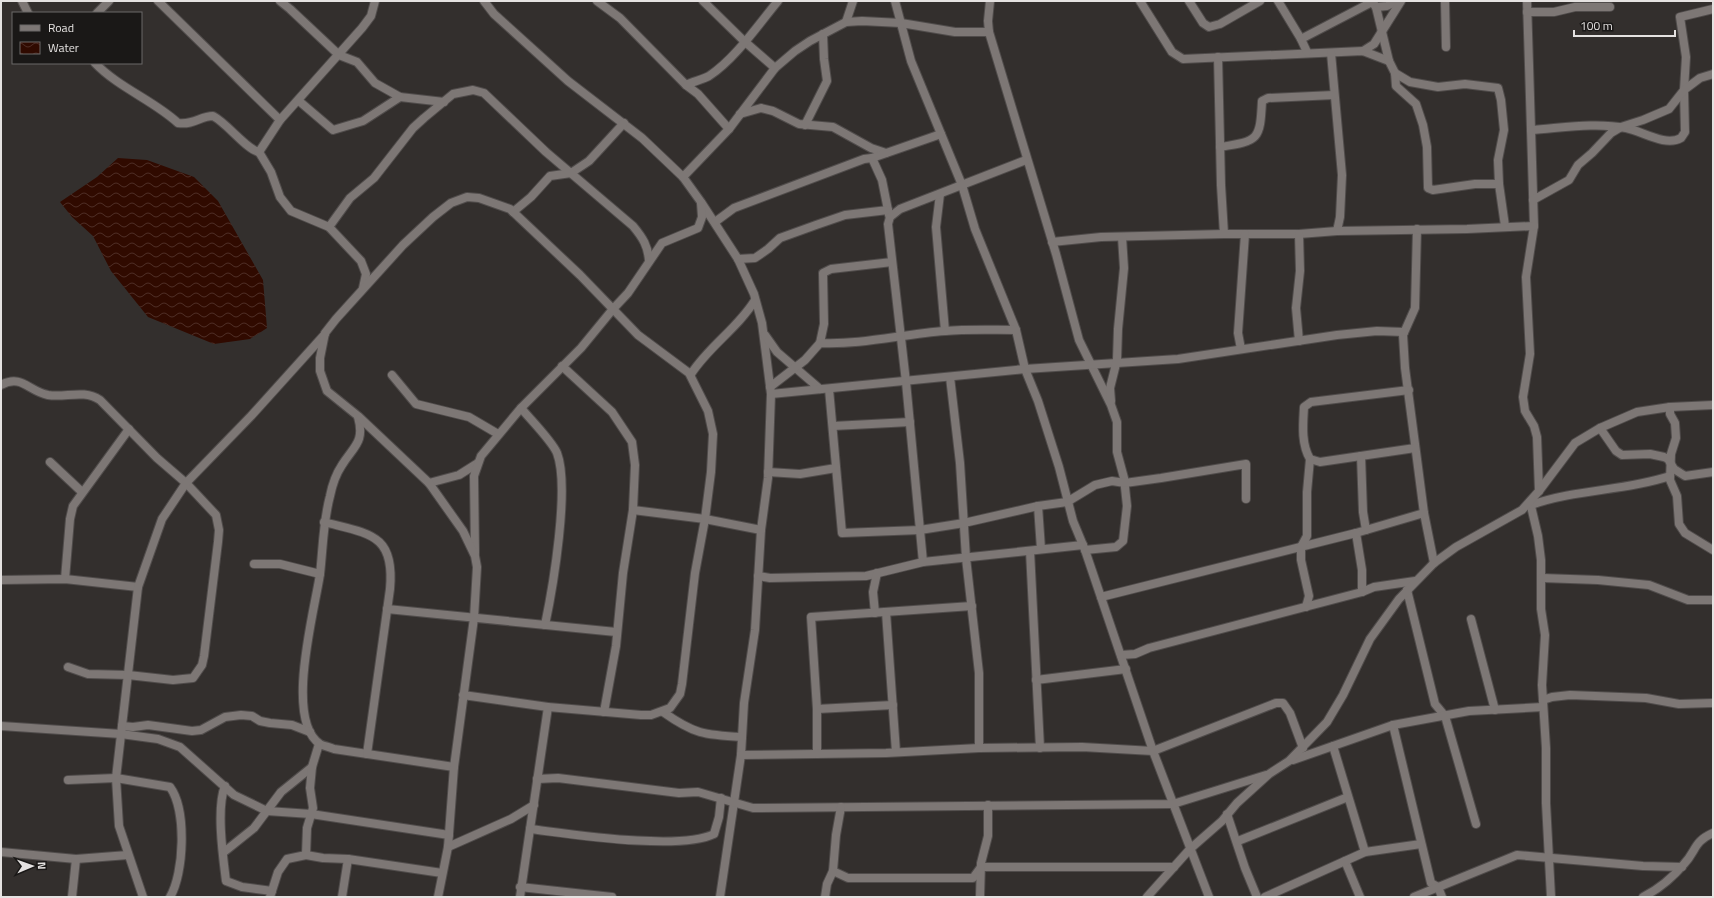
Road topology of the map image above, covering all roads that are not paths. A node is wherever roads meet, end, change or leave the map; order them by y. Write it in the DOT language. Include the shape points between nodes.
graph roads {
  1 [pos="22,1"];
  2 [pos="109,1"];
  3 [pos="158,1"];
  4 [pos="280,1"];
  5 [pos="376,1"];
  6 [pos="484,1"];
  7 [pos="596,1"];
  8 [pos="703,1"];
  9 [pos="778,1"];
  10 [pos="853,1"];
  11 [pos="894,1"];
  12 [pos="990,1"];
  13 [pos="1140,1"];
  14 [pos="1189,1"];
  15 [pos="1260,1"];
  16 [pos="1278,1"];
  17 [pos="1397,1"];
  18 [pos="1401,1"];
  19 [pos="1445,1"];
  20 [pos="1527,1"];
  21 [pos="1373,3"];
  22 [pos="1577,4"];
  23 [pos="1610,7"];
  24 [pos="1713,9"];
  25 [pos="28,12"];
  26 [pos="98,12"];
  27 [pos="1527,12"];
  28 [pos="846,22"];
  29 [pos="901,24"];
  30 [pos="989,32"];
  31 [pos="1381,32"];
  32 [pos="823,34"];
  33 [pos="1301,39"];
  34 [pos="744,42"];
  35 [pos="1446,47"];
  36 [pos="1363,51"];
  37 [pos="1306,52"];
  38 [pos="1331,53"];
  39 [pos="339,55"];
  40 [pos="1218,57"];
  41 [pos="1389,61"];
  42 [pos="96,64"];
  43 [pos="775,68"];
  44 [pos="1395,73"];
  45 [pos="1713,74"];
  46 [pos="686,84"];
  47 [pos="1684,90"];
  48 [pos="1334,95"];
  49 [pos="400,97"];
  50 [pos="299,101"];
  51 [pos="444,102"];
  52 [pos="740,114"];
  53 [pos="280,120"];
  54 [pos="624,123"];
  55 [pos="805,125"];
  56 [pos="1621,127"];
  57 [pos="729,129"];
  58 [pos="1531,130"];
  59 [pos="941,134"];
  60 [pos="1220,147"];
  61 [pos="259,152"];
  62 [pos="886,154"];
  63 [pos="872,158"];
  64 [pos="1026,160"];
  65 [pos="571,173"];
  66 [pos="683,177"];
  67 [pos="1499,184"];
  68 [pos="962,185"];
  69 [pos="940,194"];
  70 [pos="1534,200"];
  71 [pos="701,202"];
  72 [pos="513,212"];
  73 [pos="889,213"];
  74 [pos="714,222"];
  75 [pos="1505,226"];
  76 [pos="1534,226"];
  77 [pos="329,227"];
  78 [pos="1417,229"];
  79 [pos="1337,231"];
  80 [pos="1224,234"];
  81 [pos="1245,234"];
  82 [pos="1299,234"];
  83 [pos="1122,237"];
  84 [pos="1052,242"];
  85 [pos="738,259"];
  86 [pos="649,261"];
  87 [pos="892,262"];
  88 [pos="362,290"];
  89 [pos="755,300"];
  90 [pos="612,309"];
  91 [pos="1016,330"];
  92 [pos="946,331"];
  93 [pos="1404,332"];
  94 [pos="325,333"];
  95 [pos="764,333"];
  96 [pos="901,336"];
  97 [pos="1299,341"];
  98 [pos="820,343"];
  99 [pos="1241,349"];
  100 [pos="1116,362"];
  101 [pos="1090,364"];
  102 [pos="562,366"];
  103 [pos="796,367"];
  104 [pos="1025,369"];
  105 [pos="690,374"];
  106 [pos="392,375"];
  107 [pos="950,377"];
  108 [pos="906,382"];
  109 [pos="1,385"];
  110 [pos="820,389"];
  111 [pos="829,389"];
  112 [pos="1409,390"];
  113 [pos="771,391"];
  114 [pos="1713,404"];
  115 [pos="1111,405"];
  116 [pos="1670,407"];
  117 [pos="520,408"];
  118 [pos="358,416"];
  119 [pos="910,422"];
  120 [pos="833,426"];
  121 [pos="1600,428"];
  122 [pos="129,429"];
  123 [pos="498,434"];
  124 [pos="1415,448"];
  125 [pos="1361,456"];
  126 [pos="1310,459"];
  127 [pos="50,462"];
  128 [pos="1670,463"];
  129 [pos="478,464"];
  130 [pos="836,468"];
  131 [pos="768,472"];
  132 [pos="1713,472"];
  133 [pos="1670,476"];
  134 [pos="186,483"];
  135 [pos="429,483"];
  136 [pos="1124,483"];
  137 [pos="1539,491"];
  138 [pos="82,492"];
  139 [pos="1246,499"];
  140 [pos="1067,502"];
  141 [pos="1530,503"];
  142 [pos="1038,506"];
  143 [pos="633,510"];
  144 [pos="1424,513"];
  145 [pos="705,519"];
  146 [pos="324,522"];
  147 [pos="964,522"];
  148 [pos="761,530"];
  149 [pos="920,530"];
  150 [pos="1366,530"];
  151 [pos="1356,533"];
  152 [pos="1084,547"];
  153 [pos="1301,547"];
  154 [pos="1041,549"];
  155 [pos="1713,550"];
  156 [pos="1030,551"];
  157 [pos="475,556"];
  158 [pos="966,558"];
  159 [pos="923,562"];
  160 [pos="1434,563"];
  161 [pos="254,564"];
  162 [pos="877,573"];
  163 [pos="320,574"];
  164 [pos="758,576"];
  165 [pos="1542,578"];
  166 [pos="65,579"];
  167 [pos="1,580"];
  168 [pos="1416,581"];
  169 [pos="138,587"];
  170 [pos="1407,590"];
  171 [pos="1362,592"];
  172 [pos="1101,597"];
  173 [pos="1713,600"];
  174 [pos="972,606"];
  175 [pos="1306,607"];
  176 [pos="387,609"];
  177 [pos="886,612"];
  178 [pos="875,613"];
  179 [pos="474,618"];
  180 [pos="1471,619"];
  181 [pos="545,625"];
  182 [pos="616,632"];
  183 [pos="1121,655"];
  184 [pos="68,667"];
  185 [pos="1126,669"];
  186 [pos="128,675"];
  187 [pos="1036,680"];
  188 [pos="464,695"];
  189 [pos="1713,703"];
  190 [pos="1543,704"];
  191 [pos="893,705"];
  192 [pos="548,707"];
  193 [pos="817,709"];
  194 [pos="1495,710"];
  195 [pos="604,712"];
  196 [pos="663,712"];
  197 [pos="1445,716"];
  198 [pos="1393,725"];
  199 [pos="1,726"];
  200 [pos="122,730"];
  201 [pos="310,732"];
  202 [pos="742,737"];
  203 [pos="319,744"];
  204 [pos="1333,746"];
  205 [pos="979,748"];
  206 [pos="1040,748"];
  207 [pos="1303,748"];
  208 [pos="1153,750"];
  209 [pos="896,752"];
  210 [pos="367,754"];
  211 [pos="817,754"];
  212 [pos="740,755"];
  213 [pos="1289,761"];
  214 [pos="312,767"];
  215 [pos="454,767"];
  216 [pos="1269,774"];
  217 [pos="116,778"];
  218 [pos="537,779"];
  219 [pos="68,780"];
  220 [pos="225,786"];
  221 [pos="1348,797"];
  222 [pos="721,798"];
  223 [pos="733,802"];
  224 [pos="1173,804"];
  225 [pos="534,805"];
  226 [pos="988,805"];
  227 [pos="841,807"];
  228 [pos="267,811"];
  229 [pos="311,814"];
  230 [pos="1227,814"];
  231 [pos="1476,824"];
  232 [pos="530,829"];
  233 [pos="1713,833"];
  234 [pos="449,835"];
  235 [pos="1238,841"];
  236 [pos="1421,844"];
  237 [pos="448,847"];
  238 [pos="1190,849"];
  239 [pos="1,852"];
  240 [pos="224,852"];
  241 [pos="1365,852"];
  242 [pos="128,854"];
  243 [pos="306,855"];
  244 [pos="1550,856"];
  245 [pos="76,859"];
  246 [pos="348,859"];
  247 [pos="1344,861"];
  248 [pos="981,867"];
  249 [pos="1174,867"];
  250 [pos="1682,867"];
  251 [pos="833,871"];
  252 [pos="442,873"];
  253 [pos="520,887"];
  254 [pos="1438,888"];
  255 [pos="271,894"];
  256 [pos="72,897"];
  257 [pos="143,897"];
  258 [pos="170,897"];
  259 [pos="342,897"];
  260 [pos="438,897"];
  261 [pos="520,897"];
  262 [pos="612,897"];
  263 [pos="720,897"];
  264 [pos="825,897"];
  265 [pos="980,897"];
  266 [pos="1147,897"];
  267 [pos="1209,897"];
  268 [pos="1257,897"];
  269 [pos="1265,897"];
  270 [pos="1360,897"];
  271 [pos="1414,897"];
  272 [pos="1442,897"];
  273 [pos="1551,897"];
  274 [pos="1642,897"];
  1 -- 25 [label="street"];
  2 -- 26 [label="street"];
  3 -- 53 [label="street"];
  4 -- 39 [label="street"];
  5 -- 39 [label="street" via="371,16"];
  6 -- 54 [label="street" via="568,81"];
  7 -- 46 [label="street" via="620,18"];
  8 -- 34 [label="street"];
  9 -- 34 [label="street"];
  10 -- 28 [label="street"];
  11 -- 29 [label="street"];
  12 -- 30 [label="street"];
  13 -- 40 [label="street" via="1177,56 1182,59"];
  14 -- 15 [label="street" via="1209,27 1220,24"];
  16 -- 33 [label="street"];
  17 -- 21 [label="street" via="1387,6"];
  18 -- 31 [label="street"];
  19 -- 35 [label="street"];
  20 -- 27 [label="street"];
  21 -- 31 [label="street"];
  21 -- 33 [label="street"];
  22 -- 23 [label="street"];
  22 -- 27 [label="street" via="1554,12"];
  24 -- 47 [label="street" via="1680,17 1686,51"];
  27 -- 58 [label="street"];
  28 -- 29 [label="street"];
  28 -- 32 [label="street"];
  29 -- 30 [label="street" via="955,32"];
  29 -- 59 [label="street" via="910,61"];
  30 -- 64 [label="street"];
  31 -- 36 [label="street" via="1374,44"];
  31 -- 41 [label="street"];
  32 -- 43 [label="street" via="795,51"];
  32 -- 55 [label="street" via="827,81"];
  33 -- 37 [label="street"];
  34 -- 43 [label="street"];
  34 -- 46 [label="street" via="707,77"];
  36 -- 38 [label="street"];
  36 -- 41 [label="street"];
  37 -- 38 [label="street"];
  37 -- 40 [label="street"];
  38 -- 48 [label="street"];
  39 -- 49 [label="street" via="357,62 375,83"];
  39 -- 50 [label="street"];
  40 -- 60 [label="street"];
  41 -- 44 [label="street"];
  42 -- 61 [label="street" via="114,80 170,115 178,123 193,123 213,116 252,150"];
  43 -- 52 [label="street"];
  44 -- 67 [label="street" via="1396,86 1416,104 1423,125 1427,147 1428,188 1433,190 1475,184"];
  44 -- 67 [label="street" via="1410,82 1438,87 1465,84 1498,88 1504,130 1498,160"];
  45 -- 47 [label="street" via="1700,78"];
  46 -- 57 [label="street"];
  47 -- 56 [label="street" via="1669,109"];
  47 -- 56 [label="street" via="1685,132 1681,138 1669,142"];
  48 -- 60 [label="street" via="1275,96 1262,100 1261,124 1256,138"];
  48 -- 79 [label="street" via="1342,175"];
  49 -- 50 [label="street" via="363,121 333,130"];
  49 -- 51 [label="street"];
  50 -- 53 [label="street"];
  51 -- 65 [label="street" via="453,94 464,91 484,93"];
  51 -- 77 [label="street" via="413,128 374,178 350,198"];
  52 -- 55 [label="street" via="756,109 768,110"];
  52 -- 57 [label="street"];
  53 -- 61 [label="street"];
  54 -- 65 [label="street" via="589,162"];
  54 -- 66 [label="street"];
  55 -- 62 [label="street" via="833,127"];
  56 -- 58 [label="street" via="1603,125"];
  56 -- 70 [label="street" via="1611,133 1578,165 1569,180"];
  57 -- 66 [label="street"];
  58 -- 70 [label="street"];
  59 -- 62 [label="street"];
  59 -- 68 [label="street"];
  60 -- 80 [label="street"];
  61 -- 77 [label="street" via="271,172 280,197 291,211"];
  62 -- 63 [label="street"];
  63 -- 73 [label="street" via="882,180"];
  63 -- 74 [label="street" via="734,208"];
  64 -- 68 [label="street"];
  64 -- 84 [label="street"];
  65 -- 72 [label="street" via="550,176"];
  65 -- 86 [label="street" via="633,226 644,239"];
  66 -- 71 [label="street"];
  67 -- 75 [label="street"];
  68 -- 69 [label="street"];
  68 -- 91 [label="street" via="975,228"];
  69 -- 73 [label="street"];
  69 -- 92 [label="street" via="936,227"];
  70 -- 76 [label="street"];
  71 -- 74 [label="street"];
  71 -- 86 [label="street" via="702,216 698,228 662,243"];
  72 -- 88 [label="street" via="498,203 479,198 467,197 456,200 403,245"];
  72 -- 90 [label="street"];
  73 -- 85 [label="street" via="845,215 780,238 755,258"];
  73 -- 87 [label="street"];
  74 -- 85 [label="street"];
  75 -- 76 [label="street"];
  75 -- 78 [label="street" via="1467,230"];
  76 -- 137 [label="street" via="1526,277 1530,354 1523,397 1525,411 1537,437"];
  77 -- 88 [label="street" via="361,261 365,281"];
  78 -- 79 [label="street"];
  78 -- 93 [label="street" via="1415,308"];
  79 -- 82 [label="street"];
  80 -- 81 [label="street"];
  80 -- 83 [label="street"];
  81 -- 82 [label="street"];
  81 -- 99 [label="street" via="1238,333"];
  82 -- 97 [label="street" via="1300,271 1296,308"];
  83 -- 84 [label="street"];
  83 -- 100 [label="street" via="1124,268"];
  84 -- 101 [label="street" via="1079,340"];
  85 -- 89 [label="street"];
  86 -- 90 [label="street" via="628,293"];
  87 -- 96 [label="street"];
  87 -- 98 [label="street" via="831,269 823,273 824,324"];
  88 -- 94 [label="street"];
  89 -- 95 [label="street"];
  89 -- 105 [label="street" via="745,316 702,357"];
  90 -- 102 [label="street" via="581,348"];
  90 -- 105 [label="street" via="638,335"];
  91 -- 92 [label="street"];
  91 -- 104 [label="street"];
  92 -- 96 [label="street"];
  93 -- 97 [label="street" via="1377,332"];
  93 -- 112 [label="street" via="1405,368"];
  94 -- 118 [label="street" via="320,358 323,383 327,391"];
  94 -- 134 [label="street" via="251,416"];
  95 -- 103 [label="street" via="776,352"];
  95 -- 113 [label="street"];
  96 -- 98 [label="street" via="839,344"];
  96 -- 108 [label="street"];
  97 -- 99 [label="street"];
  98 -- 103 [label="street"];
  99 -- 100 [label="street" via="1178,359"];
  100 -- 101 [label="street"];
  100 -- 115 [label="street" via="1110,388"];
  101 -- 104 [label="street"];
  101 -- 115 [label="street"];
  102 -- 117 [label="street"];
  102 -- 143 [label="street" via="612,412 632,442 635,465"];
  103 -- 110 [label="street"];
  103 -- 113 [label="street"];
  104 -- 107 [label="street"];
  104 -- 140 [label="street" via="1059,467"];
  105 -- 145 [label="street" via="708,411 713,434"];
  106 -- 123 [label="street" via="416,404 469,417"];
  107 -- 108 [label="street"];
  107 -- 147 [label="street"];
  108 -- 111 [label="street"];
  108 -- 119 [label="street"];
  109 -- 122 [label="street" via="13,380 49,395 94,396"];
  110 -- 111 [label="street"];
  110 -- 113 [label="street"];
  111 -- 120 [label="street"];
  112 -- 124 [label="street"];
  112 -- 126 [label="street" via="1311,402 1304,407 1303,428"];
  113 -- 131 [label="street"];
  114 -- 116 [label="street"];
  115 -- 136 [label="street" via="1117,422 1117,452"];
  116 -- 121 [label="street" via="1637,412"];
  116 -- 128 [label="street" via="1676,438"];
  117 -- 123 [label="street"];
  117 -- 181 [label="street" via="556,451 561,467 559,527 551,599"];
  118 -- 135 [label="street"];
  118 -- 146 [label="street" via="361,437 356,449 336,476"];
  119 -- 120 [label="street"];
  119 -- 149 [label="street"];
  120 -- 130 [label="street"];
  121 -- 128 [label="street" via="1622,455 1650,454 1666,458"];
  121 -- 137 [label="street" via="1575,442"];
  122 -- 134 [label="street"];
  122 -- 138 [label="street"];
  123 -- 129 [label="street"];
  124 -- 125 [label="street"];
  124 -- 144 [label="street"];
  125 -- 126 [label="street" via="1320,462"];
  125 -- 150 [label="street"];
  126 -- 153 [label="street" via="1306,492 1307,536"];
  127 -- 138 [label="street"];
  128 -- 132 [label="street" via="1685,476"];
  128 -- 133 [label="street"];
  129 -- 135 [label="street" via="459,475"];
  129 -- 157 [label="street" via="474,476 473,497"];
  130 -- 131 [label="street" via="800,474"];
  130 -- 149 [label="street" via="842,534"];
  131 -- 148 [label="street"];
  133 -- 141 [label="street" via="1646,483 1562,495"];
  133 -- 155 [label="street" via="1678,499 1680,526 1685,533"];
  134 -- 169 [label="street" via="162,519"];
  134 -- 186 [label="street" via="216,515 219,530 202,666 193,678 183,680"];
  135 -- 157 [label="street" via="463,531"];
  136 -- 139 [label="street" via="1246,464"];
  136 -- 140 [label="street" via="1095,485"];
  136 -- 152 [label="street" via="1127,506 1121,544 1116,547"];
  137 -- 141 [label="street"];
  138 -- 166 [label="street" via="73,506 70,518"];
  140 -- 142 [label="street"];
  140 -- 152 [label="street"];
  141 -- 160 [label="street" via="1513,516 1456,547"];
  141 -- 165 [label="street" via="1538,536"];
  142 -- 147 [label="street"];
  142 -- 154 [label="street"];
  143 -- 145 [label="street"];
  143 -- 182 [label="street"];
  144 -- 150 [label="street"];
  144 -- 160 [label="street"];
  145 -- 148 [label="street"];
  145 -- 196 [label="street" via="695,573 682,684 676,701"];
  146 -- 163 [label="street"];
  146 -- 176 [label="street" via="361,532 383,545 389,556 392,571"];
  147 -- 149 [label="street"];
  147 -- 158 [label="street"];
  148 -- 164 [label="street"];
  149 -- 159 [label="street"];
  150 -- 151 [label="street"];
  151 -- 153 [label="street"];
  151 -- 171 [label="street" via="1362,570"];
  152 -- 154 [label="street"];
  152 -- 172 [label="street"];
  153 -- 172 [label="street"];
  153 -- 175 [label="street" via="1301,560 1309,596"];
  154 -- 156 [label="street"];
  156 -- 158 [label="street"];
  156 -- 187 [label="street"];
  157 -- 179 [label="street" via="477,567"];
  158 -- 159 [label="street"];
  158 -- 174 [label="street"];
  159 -- 162 [label="street"];
  160 -- 168 [label="street"];
  161 -- 163 [label="street" via="280,564"];
  162 -- 164 [label="street" via="866,576"];
  162 -- 178 [label="street" via="873,592"];
  163 -- 201 [label="street" via="311,617 302,687 304,712"];
  164 -- 202 [label="street" via="755,630 744,703"];
  165 -- 173 [label="street" via="1648,585 1688,600"];
  165 -- 190 [label="street" via="1545,635"];
  166 -- 167 [label="street"];
  166 -- 169 [label="street"];
  168 -- 170 [label="street"];
  168 -- 171 [label="street" via="1374,587"];
  169 -- 186 [label="street"];
  170 -- 197 [label="street" via="1435,704"];
  170 -- 207 [label="street" via="1370,639 1327,722"];
  171 -- 175 [label="street"];
  172 -- 183 [label="street"];
  174 -- 177 [label="street"];
  174 -- 205 [label="street" via="979,673"];
  175 -- 183 [label="street" via="1149,648 1135,654"];
  176 -- 179 [label="street"];
  176 -- 210 [label="street"];
  177 -- 178 [label="street"];
  177 -- 191 [label="street"];
  178 -- 193 [label="street" via="811,617"];
  179 -- 181 [label="street"];
  179 -- 188 [label="street"];
  180 -- 194 [label="street"];
  181 -- 182 [label="street"];
  182 -- 195 [label="street" via="615,655"];
  183 -- 185 [label="street"];
  184 -- 186 [label="street" via="88,674"];
  185 -- 187 [label="street"];
  185 -- 208 [label="street"];
  186 -- 200 [label="street"];
  187 -- 206 [label="street"];
  188 -- 192 [label="street"];
  188 -- 215 [label="street"];
  189 -- 190 [label="street" via="1679,704 1646,698 1570,696 1552,697"];
  190 -- 194 [label="street"];
  190 -- 244 [label="street"];
  191 -- 193 [label="street"];
  191 -- 209 [label="street"];
  192 -- 195 [label="street"];
  192 -- 218 [label="street"];
  193 -- 211 [label="street"];
  194 -- 197 [label="street" via="1469,711"];
  195 -- 196 [label="street" via="641,715"];
  196 -- 202 [label="street" via="695,732"];
  197 -- 198 [label="street"];
  197 -- 231 [label="street"];
  198 -- 204 [label="street"];
  198 -- 236 [label="street"];
  199 -- 200 [label="street"];
  200 -- 201 [label="street" via="148,725 201,730 225,717 241,715 270,723 292,725"];
  200 -- 217 [label="street"];
  200 -- 220 [label="street" via="180,746"];
  201 -- 203 [label="street"];
  202 -- 212 [label="street"];
  203 -- 210 [label="street"];
  203 -- 214 [label="street"];
  204 -- 213 [label="street"];
  204 -- 221 [label="street"];
  205 -- 206 [label="street"];
  205 -- 209 [label="street"];
  206 -- 208 [label="street"];
  207 -- 208 [label="street" via="1290,713 1283,703 1276,702"];
  207 -- 213 [label="street"];
  208 -- 224 [label="street"];
  209 -- 211 [label="street"];
  210 -- 215 [label="street"];
  211 -- 212 [label="street"];
  212 -- 223 [label="street"];
  213 -- 216 [label="street"];
  214 -- 228 [label="street" via="290,783"];
  214 -- 229 [label="street"];
  215 -- 234 [label="street"];
  216 -- 224 [label="street"];
  216 -- 230 [label="street"];
  217 -- 219 [label="street"];
  217 -- 242 [label="street" via="119,826"];
  217 -- 258 [label="street" via="160,784 170,787 174,793 182,816 178,877"];
  218 -- 222 [label="street" via="558,778 679,793 698,792"];
  218 -- 225 [label="street"];
  220 -- 228 [label="street" via="234,795"];
  220 -- 240 [label="street" via="221,796"];
  221 -- 235 [label="street"];
  221 -- 241 [label="street"];
  222 -- 223 [label="street"];
  222 -- 232 [label="street" via="714,834 696,840 623,839"];
  223 -- 227 [label="street" via="753,808"];
  223 -- 263 [label="street"];
  224 -- 226 [label="street"];
  224 -- 238 [label="street"];
  225 -- 232 [label="street"];
  225 -- 237 [label="street" via="511,819"];
  226 -- 227 [label="street"];
  226 -- 248 [label="street" via="988,836"];
  227 -- 251 [label="street"];
  228 -- 229 [label="street"];
  228 -- 240 [label="street" via="254,828"];
  229 -- 234 [label="street"];
  229 -- 243 [label="street" via="307,828"];
  230 -- 235 [label="street"];
  230 -- 238 [label="street"];
  232 -- 253 [label="street"];
  233 -- 250 [label="street" via="1698,842"];
  234 -- 237 [label="street"];
  235 -- 268 [label="street" via="1245,868"];
  236 -- 241 [label="street"];
  236 -- 254 [label="street" via="1431,883"];
  237 -- 252 [label="street"];
  238 -- 249 [label="street"];
  238 -- 267 [label="street"];
  239 -- 245 [label="street"];
  240 -- 255 [label="street" via="226,881"];
  241 -- 247 [label="street"];
  242 -- 245 [label="street"];
  242 -- 257 [label="street"];
  243 -- 246 [label="street"];
  243 -- 255 [label="street" via="287,859 278,872"];
  244 -- 250 [label="street" via="1643,866"];
  244 -- 254 [label="street" via="1517,855"];
  244 -- 273 [label="street"];
  245 -- 256 [label="street"];
  246 -- 252 [label="street"];
  246 -- 259 [label="street"];
  247 -- 269 [label="street"];
  247 -- 270 [label="street"];
  248 -- 249 [label="street"];
  248 -- 251 [label="street" via="973,878 848,878"];
  248 -- 265 [label="street"];
  249 -- 266 [label="street"];
  250 -- 274 [label="street"];
  251 -- 264 [label="street"];
  252 -- 260 [label="street"];
  253 -- 261 [label="street"];
  253 -- 262 [label="street"];
  254 -- 271 [label="street"];
  254 -- 272 [label="street"];
}
